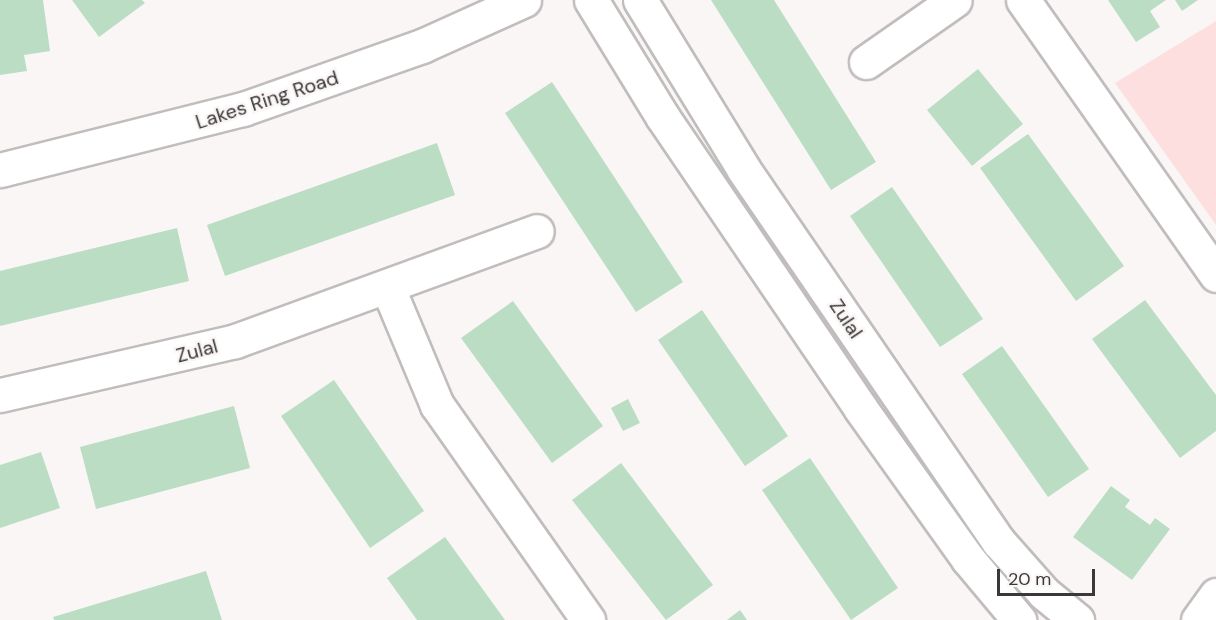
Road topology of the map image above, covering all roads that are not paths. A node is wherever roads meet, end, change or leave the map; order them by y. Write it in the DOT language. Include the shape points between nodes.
graph roads {
  1 [pos="524,0"];
  2 [pos="591,0"];
  3 [pos="640,0"];
  4 [pos="955,0"];
  5 [pos="1023,0"];
  6 [pos="866,62"];
  7 [pos="0,170"];
  8 [pos="537,231"];
  9 [pos="1216,275"];
  10 [pos="388,288"];
  11 [pos="0,395"];
  12 [pos="1216,595"];
  13 [pos="588,620"];
  14 [pos="1019,620"];
  15 [pos="1077,620"];
  16 [pos="1198,620"];
  1 -- 7 [label="street, Lakes Ring Road" via="422,46 288,95 124,143"];
  2 -- 14 [label="street, Zulal" via="662,116 855,399 968,559"];
  3 -- 15 [label="street, Zulal" via="744,170 998,541 1044,593"];
  4 -- 6 [label="street"];
  5 -- 9 [label="street"];
  8 -- 10 [label="street, Zulal"];
  10 -- 11 [label="street, Zulal" via="235,341"];
  10 -- 13 [label="street" via="437,405"];
  12 -- 16 [label="street"];
}
